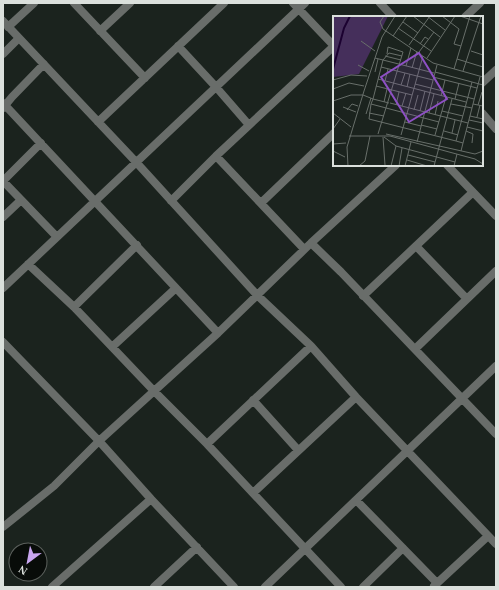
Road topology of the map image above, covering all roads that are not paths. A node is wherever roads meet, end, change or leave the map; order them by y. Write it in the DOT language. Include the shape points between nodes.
graph roads {
  1 [pos="34,3"];
  2 [pos="74,3"];
  3 [pos="130,3"];
  4 [pos="224,3"];
  5 [pos="381,3"];
  6 [pos="480,3"];
  7 [pos="299,5"];
  8 [pos="392,16"];
  9 [pos="466,16"];
  10 [pos="6,24"];
  11 [pos="100,31"];
  12 [pos="19,38"];
  13 [pos="333,45"];
  14 [pos="178,46"];
  15 [pos="333,47"];
  16 [pos="3,54"];
  17 [pos="44,64"];
  18 [pos="496,70"];
  19 [pos="145,78"];
  20 [pos="483,82"];
  21 [pos="216,87"];
  22 [pos="4,106"];
  23 [pos="483,114"];
  24 [pos="98,122"];
  25 [pos="249,125"];
  26 [pos="496,129"];
  27 [pos="333,134"];
  28 [pos="41,143"];
  29 [pos="216,156"];
  30 [pos="136,162"];
  31 [pos="395,166"];
  32 [pos="448,166"];
  33 [pos="473,192"];
  34 [pos="21,200"];
  35 [pos="95,200"];
  36 [pos="170,201"];
  37 [pos="261,203"];
  38 [pos="5,212"];
  39 [pos="496,216"];
  40 [pos="56,237"];
  41 [pos="311,243"];
  42 [pos="137,245"];
  43 [pos="416,246"];
  44 [pos="304,250"];
  45 [pos="28,264"];
  46 [pos="496,271"];
  47 [pos="3,287"];
  48 [pos="176,288"];
  49 [pos="258,295"];
  50 [pos="363,296"];
  51 [pos="467,299"];
  52 [pos="74,307"];
  53 [pos="218,333"];
  54 [pos="3,342"];
  55 [pos="311,346"];
  56 [pos="112,347"];
  57 [pos="415,349"];
  58 [pos="496,366"];
  59 [pos="154,391"];
  60 [pos="356,397"];
  61 [pos="462,398"];
  62 [pos="253,400"];
  63 [pos="496,434"];
  64 [pos="99,441"];
  65 [pos="207,444"];
  66 [pos="298,450"];
  67 [pos="408,451"];
  68 [pos="253,493"];
  69 [pos="151,499"];
  70 [pos="356,500"];
  71 [pos="3,527"];
  72 [pos="488,536"];
  73 [pos="496,544"];
  74 [pos="197,547"];
  75 [pos="305,548"];
  76 [pos="403,548"];
  77 [pos="435,585"];
  78 [pos="52,587"];
  79 [pos="154,587"];
  80 [pos="234,587"];
  81 [pos="265,587"];
  82 [pos="341,587"];
  83 [pos="363,587"];
  1 -- 10 [label="street"];
  2 -- 11 [label="street"];
  3 -- 11 [label="street"];
  4 -- 14 [label="street"];
  5 -- 8 [label="street"];
  6 -- 9 [label="street"];
  7 -- 13 [label="street"];
  7 -- 21 [label="street"];
  10 -- 12 [label="street"];
  11 -- 19 [label="street"];
  12 -- 16 [label="street"];
  12 -- 17 [label="street"];
  14 -- 19 [label="street"];
  14 -- 21 [label="street"];
  15 -- 25 [label="street"];
  17 -- 22 [label="street"];
  17 -- 24 [label="street"];
  18 -- 20 [label="street"];
  19 -- 24 [label="street"];
  21 -- 25 [label="street"];
  21 -- 30 [label="street"];
  22 -- 28 [label="street"];
  23 -- 26 [label="street"];
  24 -- 30 [label="street"];
  25 -- 29 [label="street"];
  27 -- 37 [label="street"];
  28 -- 34 [label="street" via="3,181"];
  28 -- 35 [label="street"];
  29 -- 36 [label="street"];
  29 -- 37 [label="street"];
  30 -- 35 [label="street"];
  30 -- 36 [label="street"];
  31 -- 41 [label="street"];
  32 -- 33 [label="street"];
  33 -- 39 [label="street"];
  33 -- 43 [label="street"];
  34 -- 38 [label="street"];
  34 -- 40 [label="street"];
  35 -- 40 [label="street"];
  35 -- 42 [label="street"];
  36 -- 49 [label="street"];
  37 -- 44 [label="street"];
  40 -- 45 [label="street"];
  41 -- 44 [label="street"];
  41 -- 50 [label="street"];
  42 -- 48 [label="street"];
  42 -- 52 [label="street"];
  43 -- 50 [label="street"];
  43 -- 51 [label="street"];
  44 -- 49 [label="street"];
  45 -- 47 [label="street"];
  45 -- 52 [label="street"];
  46 -- 51 [label="street"];
  48 -- 53 [label="street"];
  48 -- 56 [label="street"];
  49 -- 53 [label="street"];
  49 -- 55 [label="street"];
  50 -- 57 [label="street"];
  51 -- 57 [label="street"];
  52 -- 56 [label="street"];
  53 -- 59 [label="street"];
  54 -- 64 [label="street"];
  55 -- 60 [label="street"];
  55 -- 62 [label="street"];
  56 -- 59 [label="street"];
  57 -- 61 [label="street"];
  58 -- 61 [label="street"];
  59 -- 64 [label="street"];
  59 -- 65 [label="street"];
  60 -- 66 [label="street"];
  60 -- 67 [label="street"];
  61 -- 63 [label="street"];
  61 -- 67 [label="street"];
  62 -- 65 [label="street"];
  62 -- 66 [label="street"];
  64 -- 69 [label="street"];
  64 -- 71 [label="street" via="54,486"];
  65 -- 68 [label="street"];
  66 -- 68 [label="street"];
  67 -- 70 [label="street"];
  67 -- 72 [label="street"];
  68 -- 75 [label="street"];
  69 -- 74 [label="street"];
  69 -- 78 [label="street"];
  70 -- 75 [label="street"];
  70 -- 76 [label="street"];
  72 -- 73 [label="street"];
  72 -- 77 [label="street"];
  74 -- 79 [label="street"];
  74 -- 80 [label="street"];
  75 -- 81 [label="street"];
  75 -- 82 [label="street"];
  76 -- 77 [label="street"];
  76 -- 83 [label="street"];
}
